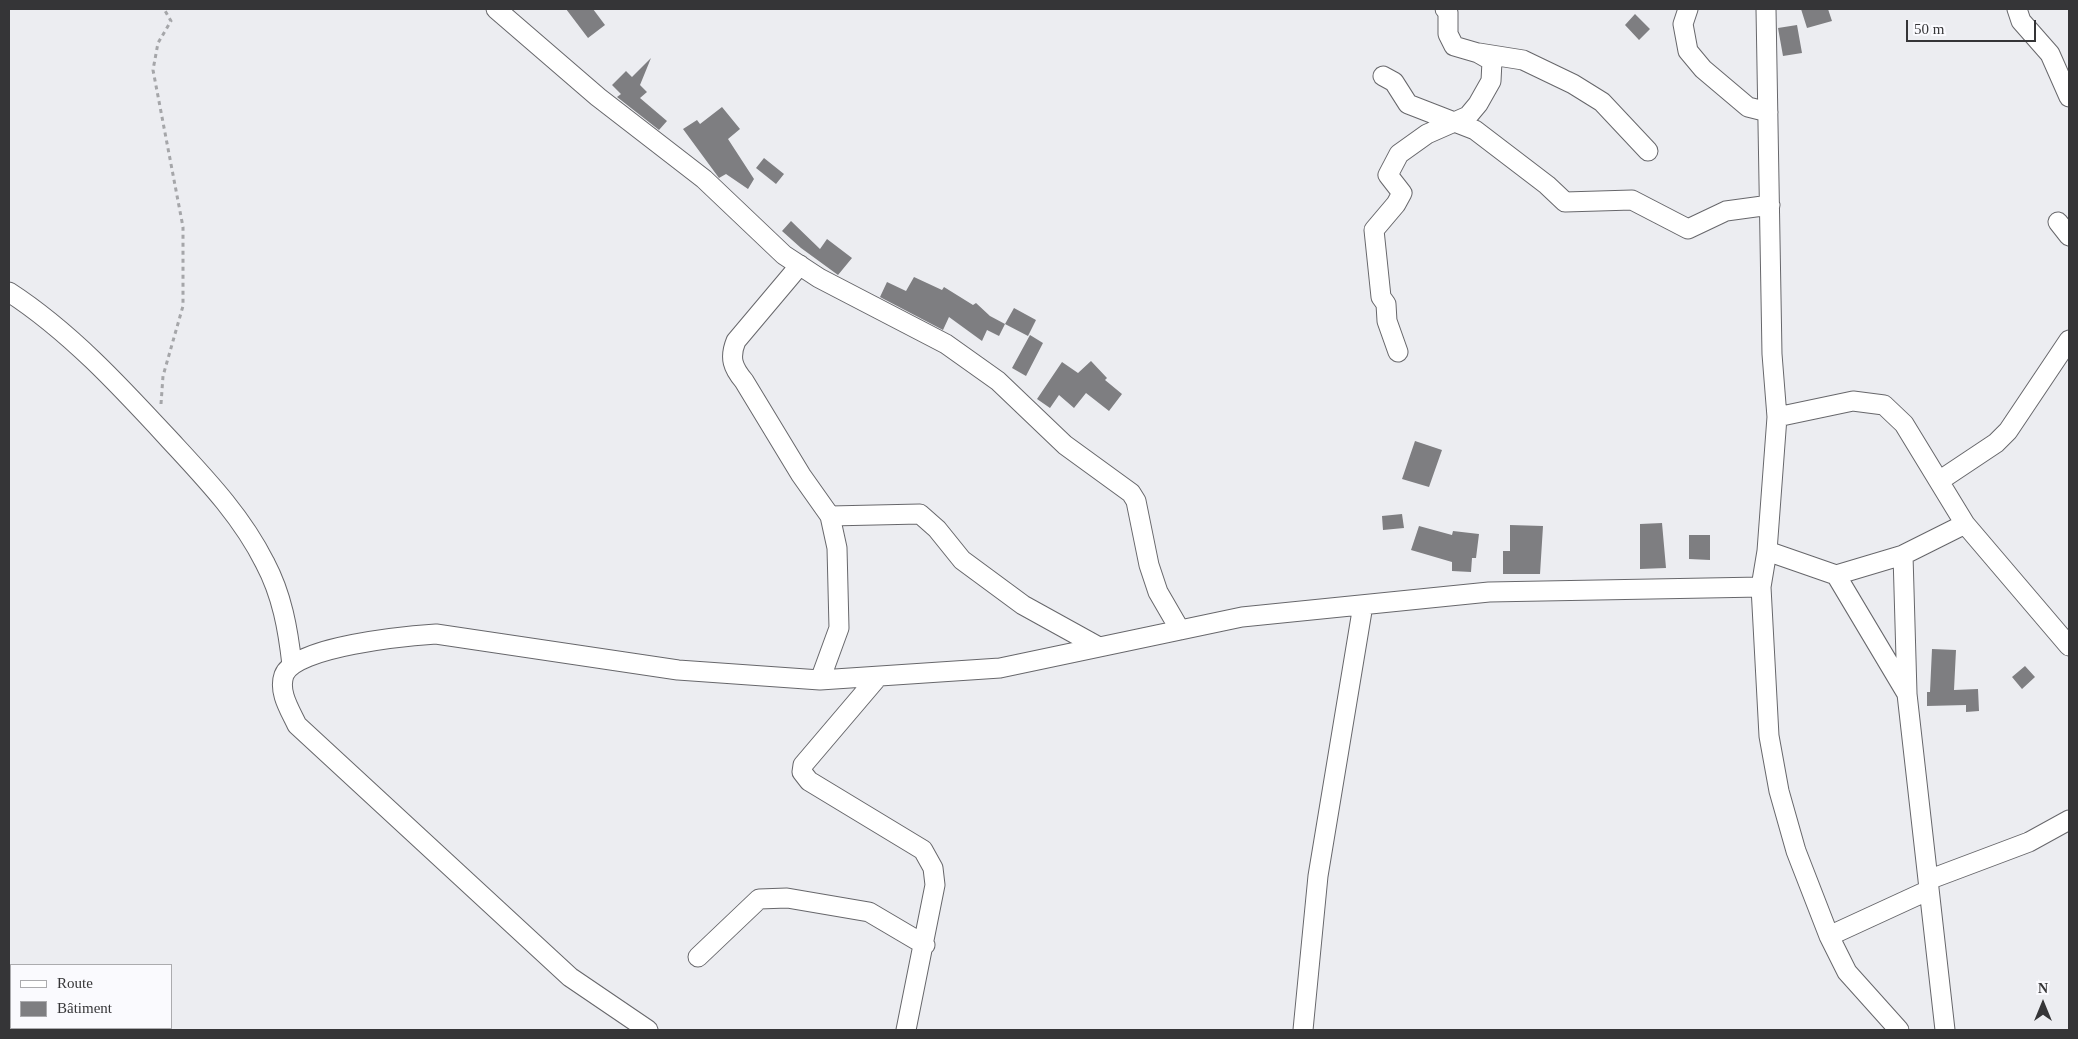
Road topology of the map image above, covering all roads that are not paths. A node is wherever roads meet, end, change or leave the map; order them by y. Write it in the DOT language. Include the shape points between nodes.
graph roads {
  1 [pos="496,9"];
  2 [pos="1445,9"];
  3 [pos="1688,9"];
  4 [pos="1766,9"];
  5 [pos="2017,9"];
  6 [pos="1478,53"];
  7 [pos="1383,76"];
  8 [pos="2069,97"];
  9 [pos="1768,112"];
  10 [pos="1454,120"];
  11 [pos="1648,151"];
  12 [pos="1770,205"];
  13 [pos="800,265"];
  14 [pos="9,292"];
  15 [pos="2069,340"];
  16 [pos="1398,352"];
  17 [pos="1777,417"];
  18 [pos="1939,481"];
  19 [pos="830,516"];
  20 [pos="1965,524"];
  21 [pos="1767,551"];
  22 [pos="1903,555"];
  23 [pos="1836,575"];
  24 [pos="1761,587"];
  25 [pos="1363,605"];
  26 [pos="1180,630"];
  27 [pos="2069,646"];
  28 [pos="1100,647"];
  29 [pos="292,665"];
  30 [pos="877,678"];
  31 [pos="820,680"];
  32 [pos="1907,694"];
  33 [pos="2069,820"];
  34 [pos="1928,885"];
  35 [pos="1829,936"];
  36 [pos="925,945"];
  37 [pos="698,956"];
  38 [pos="648,1030"];
  39 [pos="906,1030"];
  40 [pos="1304,1030"];
  41 [pos="1899,1030"];
  42 [pos="1945,1030"];
  1 -- 13 [label="street" via="598,96 704,179 784,255"];
  2 -- 6 [label="street" via="1448,12 1448,34 1454,46"];
  3 -- 9 [label="street" via="1683,24 1688,51 1703,69 1748,107"];
  4 -- 9 [label="street"];
  5 -- 8 [label="street" via="2021,21 2050,54"];
  6 -- 10 [label="street" via="1492,62 1491,81 1468,116"];
  6 -- 11 [label="street" via="1523,60 1573,84 1602,102"];
  7 -- 10 [label="street" via="1394,82 1408,104"];
  9 -- 12 [label="street"];
  10 -- 12 [label="street" via="1475,130 1565,202 1632,200 1688,229 1726,211"];
  10 -- 16 [label="street" via="1399,154 1388,175 1402,192 1374,230 1381,298 1386,304 1387,321"];
  12 -- 17 [label="street" via="1772,354"];
  13 -- 19 [label="street" via="736,341 731,352 732,363"];
  13 -- 26 [label="street" via="946,344 998,381 1065,445 1131,493 1158,592"];
  14 -- 29 [label="street" via="106,370 215,489 246,528 278,592"];
  15 -- 18 [label="street" via="2008,431 1996,443"];
  17 -- 18 [label="street" via="1853,401 1884,405 1904,424"];
  17 -- 21 [label="street"];
  18 -- 20 [label="street"];
  19 -- 28 [label="street" via="920,514 962,560 1015,600"];
  19 -- 31 [label="street" via="837,548 839,628"];
  20 -- 22 [label="street"];
  20 -- 27 [label="street"];
  21 -- 23 [label="street"];
  21 -- 24 [label="street"];
  22 -- 23 [label="street"];
  22 -- 32 [label="street"];
  23 -- 32 [label="street"];
  24 -- 25 [label="street" via="1489,592"];
  24 -- 35 [label="street" via="1770,745 1796,851"];
  25 -- 26 [label="street" via="1242,617"];
  25 -- 40 [label="street" via="1318,876"];
  26 -- 28 [label="street"];
  28 -- 30 [label="street" via="1000,668"];
  29 -- 31 [label="street" via="318,652 395,637 436,634 678,670"];
  29 -- 38 [label="street" via="285,672 283,690 297,725 570,977"];
  30 -- 31 [label="street"];
  30 -- 36 [label="street" via="803,765 802,772 809,781 923,850 930,860 935,885"];
  32 -- 34 [label="street"];
  33 -- 34 [label="street" via="2029,842"];
  34 -- 35 [label="street"];
  34 -- 42 [label="street"];
  35 -- 41 [label="street" via="1847,972"];
  36 -- 37 [label="street" via="869,912 787,898 759,899"];
  36 -- 39 [label="street"];
}
